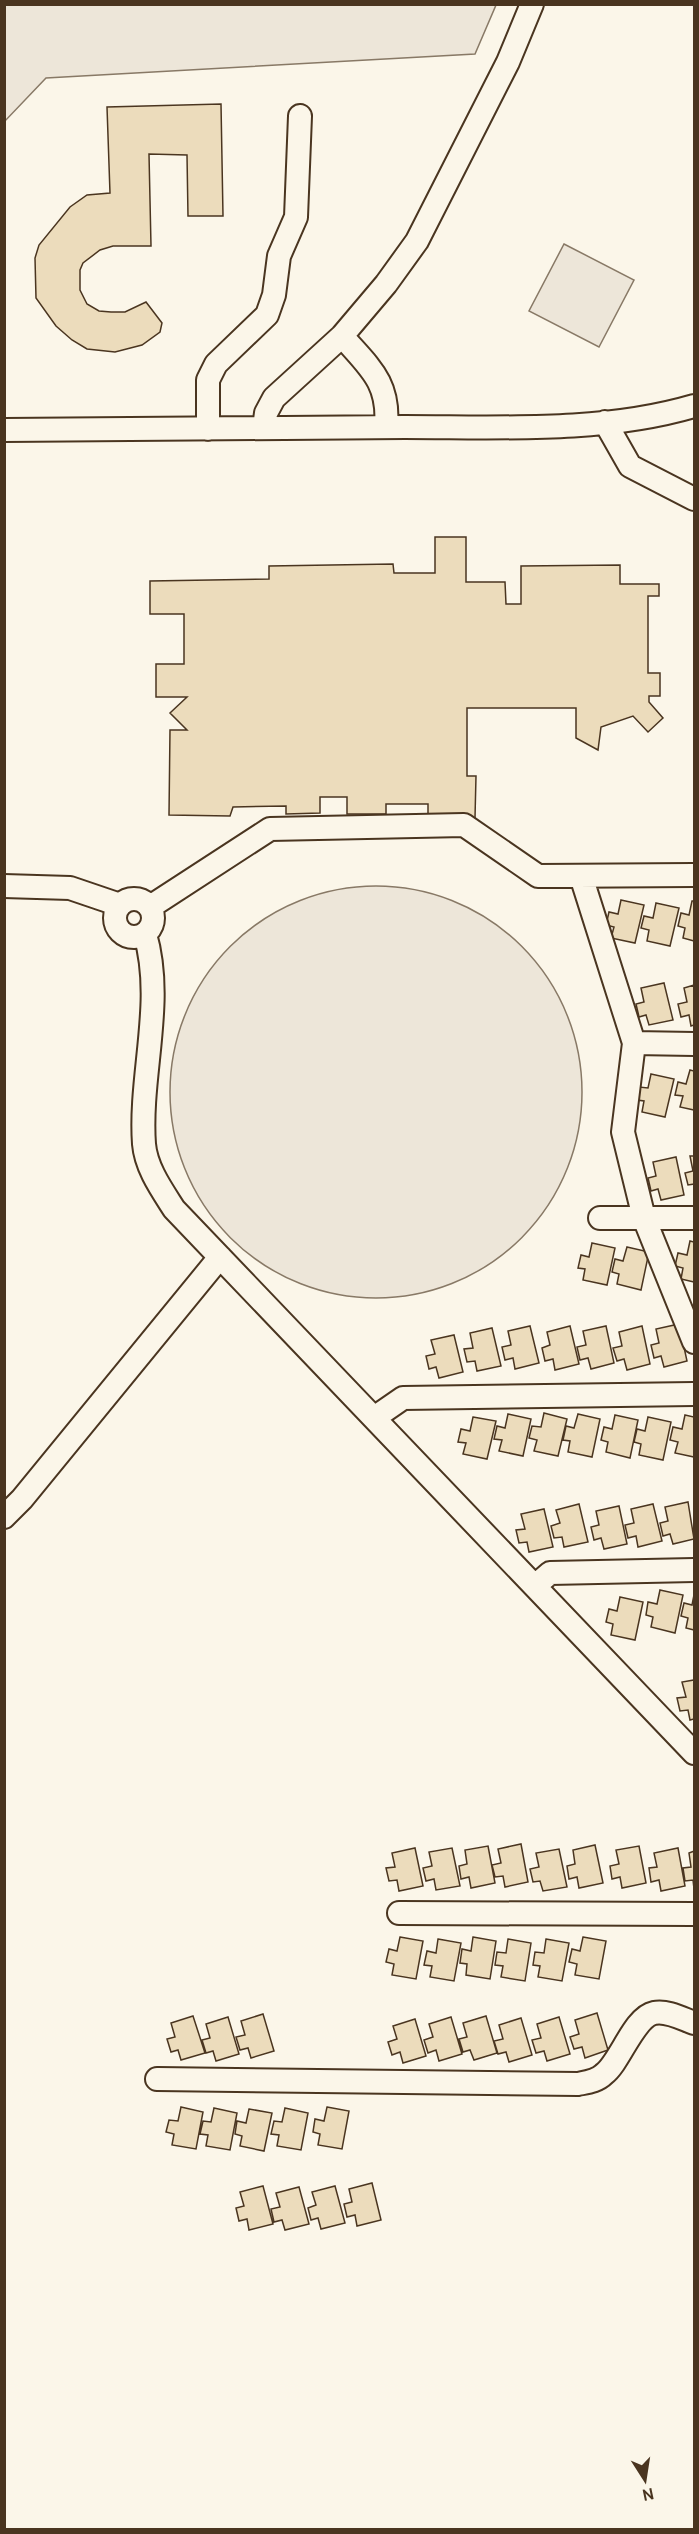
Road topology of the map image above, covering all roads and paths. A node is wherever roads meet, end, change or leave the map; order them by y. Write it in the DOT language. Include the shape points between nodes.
graph roads {
  1 [pos="532,4"];
  2 [pos="300,116"];
  3 [pos="342,336"];
  4 [pos="694,406"];
  5 [pos="605,422"];
  6 [pos="264,428"];
  7 [pos="386,428"];
  8 [pos="208,429"];
  9 [pos="4,430"];
  10 [pos="694,499"];
  11 [pos="694,875"];
  12 [pos="581,876"];
  13 [pos="4,886"];
  14 [pos="120,905"];
  15 [pos="150,907"];
  16 [pos="145,934"];
  17 [pos="634,1043"];
  18 [pos="694,1044"];
  19 [pos="600,1218"];
  20 [pos="644,1218"];
  21 [pos="694,1218"];
  22 [pos="220,1257"];
  23 [pos="694,1342"];
  24 [pos="694,1394"];
  25 [pos="374,1418"];
  26 [pos="4,1517"];
  27 [pos="694,1570"];
  28 [pos="535,1586"];
  29 [pos="694,1751"];
  30 [pos="399,1913"];
  31 [pos="694,1914"];
  32 [pos="694,2023"];
  33 [pos="157,2079"];
  1 -- 3 [label="street" via="508,62 417,241"];
  2 -- 8 [label="street" via="296,217 279,256 274,295 267,315 216,364 208,380"];
  3 -- 6 [label="street" via="274,398"];
  3 -- 7 [label="street" via="378,377 385,392"];
  4 -- 5 [label="street" via="659,416"];
  5 -- 7 [label="street"];
  5 -- 10 [label="street" via="630,466"];
  6 -- 7 [label="street"];
  6 -- 8 [label="street"];
  8 -- 9 [label="street"];
  11 -- 12 [label="street"];
  12 -- 15 [label="street" via="538,876 464,825 270,829"];
  12 -- 17 [label="street"];
  13 -- 14 [label="street" via="70,888"];
  14 -- 15 [label="street" via="132,899"];
  14 -- 16 [label="street" via="114,917 118,930 134,938"];
  15 -- 16 [label="street" via="152,924"];
  16 -- 22 [label="street" via="152,980 144,1145 154,1178 174,1209"];
  17 -- 18 [label="street"];
  17 -- 20 [label="street" via="623,1132"];
  19 -- 20 [label="street"];
  20 -- 21 [label="street"];
  20 -- 23 [label="street"];
  22 -- 25 [label="street"];
  22 -- 26 [label="street"];
  24 -- 25 [label="street" via="403,1398"];
  25 -- 28 [label="street"];
  27 -- 28 [label="street" via="550,1573"];
  28 -- 29 [label="street"];
  30 -- 31 [label="street"];
  32 -- 33 [label="street" via="653,2013 642,2021 606,2073 594,2081 578,2084"];
}
